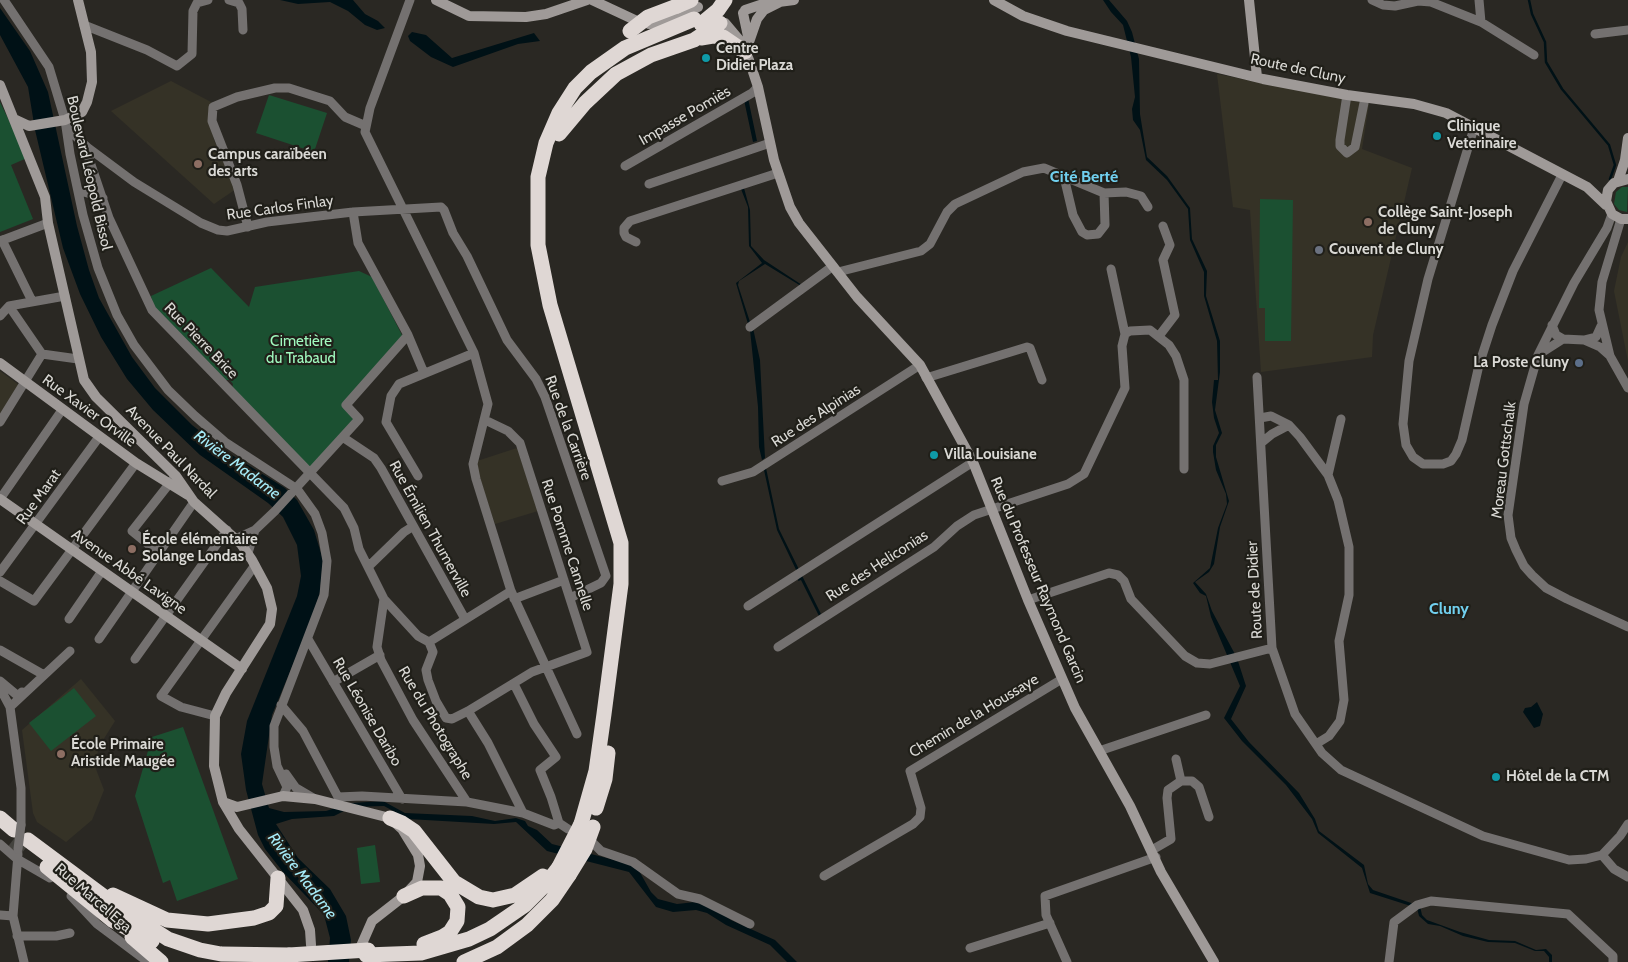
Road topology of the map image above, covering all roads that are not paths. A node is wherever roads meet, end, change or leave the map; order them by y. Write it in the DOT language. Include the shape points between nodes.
graph roads {
  1 [pos="4,0"];
  2 [pos="78,0"];
  3 [pos="208,0"];
  4 [pos="229,0"];
  5 [pos="410,0"];
  6 [pos="436,0"];
  7 [pos="587,0"];
  8 [pos="592,0"];
  9 [pos="714,0"];
  10 [pos="725,0"];
  11 [pos="794,0"];
  12 [pos="994,0"];
  13 [pos="1249,0"];
  14 [pos="1372,0"];
  15 [pos="1479,0"];
  16 [pos="780,2"];
  17 [pos="745,8"];
  18 [pos="702,13"];
  19 [pos="1481,22"];
  20 [pos="649,24"];
  21 [pos="84,25"];
  22 [pos="633,26"];
  23 [pos="242,30"];
  24 [pos="1628,30"];
  25 [pos="1595,34"];
  26 [pos="694,40"];
  27 [pos="748,51"];
  28 [pos="1534,55"];
  29 [pos="1257,77"];
  30 [pos="0,84"];
  31 [pos="758,87"];
  32 [pos="1347,95"];
  33 [pos="1366,98"];
  34 [pos="14,119"];
  35 [pos="63,123"];
  36 [pos="29,126"];
  37 [pos="366,126"];
  38 [pos="1474,128"];
  39 [pos="559,134"];
  40 [pos="20,136"];
  41 [pos="1628,138"];
  42 [pos="546,143"];
  43 [pos="762,145"];
  44 [pos="86,146"];
  45 [pos="70,154"];
  46 [pos="625,166"];
  47 [pos="778,173"];
  48 [pos="1562,175"];
  49 [pos="1064,177"];
  50 [pos="1619,182"];
  51 [pos="649,184"];
  52 [pos="1587,187"];
  53 [pos="78,190"];
  54 [pos="1104,193"];
  55 [pos="103,198"];
  56 [pos="441,207"];
  57 [pos="1148,207"];
  58 [pos="404,211"];
  59 [pos="353,212"];
  60 [pos="1617,214"];
  61 [pos="48,223"];
  62 [pos="1163,226"];
  63 [pos="248,227"];
  64 [pos="1,240"];
  65 [pos="636,242"];
  66 [pos="1592,252"];
  67 [pos="1610,260"];
  68 [pos="836,269"];
  69 [pos="1111,270"];
  70 [pos="65,296"];
  71 [pos="32,300"];
  72 [pos="9,306"];
  73 [pos="0,316"];
  74 [pos="1552,325"];
  75 [pos="1601,326"];
  76 [pos="750,327"];
  77 [pos="1125,334"];
  78 [pos="408,336"];
  79 [pos="1159,336"];
  80 [pos="1563,339"];
  81 [pos="1584,340"];
  82 [pos="474,353"];
  83 [pos="42,354"];
  84 [pos="1538,355"];
  85 [pos="1610,356"];
  86 [pos="78,359"];
  87 [pos="0,363"];
  88 [pos="920,365"];
  89 [pos="424,373"];
  90 [pos="926,378"];
  91 [pos="1257,378"];
  92 [pos="1042,380"];
  93 [pos="25,383"];
  94 [pos="1628,388"];
  95 [pos="62,410"];
  96 [pos="1260,418"];
  97 [pos="1341,419"];
  98 [pos="485,420"];
  99 [pos="0,422"];
  100 [pos="1288,426"];
  101 [pos="99,437"];
  102 [pos="344,438"];
  103 [pos="1261,444"];
  104 [pos="973,462"];
  105 [pos="136,463"];
  106 [pos="1184,469"];
  107 [pos="311,474"];
  108 [pos="1328,474"];
  109 [pos="176,476"];
  110 [pos="418,476"];
  111 [pos="722,481"];
  112 [pos="167,484"];
  113 [pos="295,491"];
  114 [pos="0,499"];
  115 [pos="192,499"];
  116 [pos="991,509"];
  117 [pos="36,525"];
  118 [pos="412,527"];
  119 [pos="227,530"];
  120 [pos="255,530"];
  121 [pos="235,539"];
  122 [pos="72,550"];
  123 [pos="159,553"];
  124 [pos="248,553"];
  125 [pos="255,565"];
  126 [pos="368,566"];
  127 [pos="102,571"];
  128 [pos="0,572"];
  129 [pos="564,580"];
  130 [pos="0,581"];
  131 [pos="132,592"];
  132 [pos="513,595"];
  133 [pos="570,598"];
  134 [pos="384,599"];
  135 [pos="1028,600"];
  136 [pos="748,606"];
  137 [pos="166,616"];
  138 [pos="69,618"];
  139 [pos="465,619"];
  140 [pos="1625,624"];
  141 [pos="1628,631"];
  142 [pos="98,639"];
  143 [pos="308,639"];
  144 [pos="200,640"];
  145 [pos="429,642"];
  146 [pos="778,647"];
  147 [pos="1272,648"];
  148 [pos="0,650"];
  149 [pos="70,651"];
  150 [pos="380,655"];
  151 [pos="0,656"];
  152 [pos="135,659"];
  153 [pos="544,667"];
  154 [pos="242,668"];
  155 [pos="41,675"];
  156 [pos="1062,679"];
  157 [pos="333,682"];
  158 [pos="514,684"];
  159 [pos="1,685"];
  160 [pos="18,696"];
  161 [pos="281,705"];
  162 [pos="10,707"];
  163 [pos="468,712"];
  164 [pos="215,716"];
  165 [pos="1206,716"];
  166 [pos="577,734"];
  167 [pos="1316,744"];
  168 [pos="274,747"];
  169 [pos="1099,750"];
  170 [pos="1176,759"];
  171 [pos="1181,781"];
  172 [pos="283,796"];
  173 [pos="402,799"];
  174 [pos="317,800"];
  175 [pos="223,802"];
  176 [pos="467,802"];
  177 [pos="247,806"];
  178 [pos="523,813"];
  179 [pos="1209,817"];
  180 [pos="0,818"];
  181 [pos="390,818"];
  182 [pos="558,823"];
  183 [pos="1628,824"];
  184 [pos="239,829"];
  185 [pos="583,829"];
  186 [pos="15,841"];
  187 [pos="1154,854"];
  188 [pos="1602,855"];
  189 [pos="562,870"];
  190 [pos="70,872"];
  191 [pos="824,876"];
  192 [pos="1628,877"];
  193 [pos="278,878"];
  194 [pos="404,896"];
  195 [pos="0,915"];
  196 [pos="12,916"];
  197 [pos="112,920"];
  198 [pos="1050,923"];
  199 [pos="750,924"];
  200 [pos="70,933"];
  201 [pos="17,936"];
  202 [pos="311,945"];
  203 [pos="970,948"];
  204 [pos="365,950"];
  205 [pos="24,962"];
  206 [pos="148,962"];
  207 [pos="160,962"];
  208 [pos="214,962"];
  209 [pos="419,962"];
  210 [pos="464,962"];
  211 [pos="1067,962"];
  212 [pos="1214,962"];
  213 [pos="1389,962"];
  214 [pos="1612,962"];
  1 -- 35 [label="street, Boulevard Léopold Bissol" via="49,67"];
  2 -- 21 [label="main road"];
  3 -- 21 [label="street" via="197,3 192,11 192,54 177,66 147,50"];
  4 -- 23 [label="street" via="239,3 242,9"];
  5 -- 37 [label="street"];
  6 -- 7 [label="main road" via="469,16 518,17 546,14"];
  8 -- 22 [label="main road"];
  9 -- 18 [label="highway"];
  10 -- 18 [label="highway, bridge" via="718,10"];
  11 -- 16 [label="main road"];
  12 -- 29 [label="main road, Route de Cluny" via="1052,27"];
  13 -- 29 [label="main road"];
  14 -- 19 [label="street" via="1395,6 1418,0 1431,2"];
  15 -- 19 [label="street"];
  16 -- 17 [label="main road"];
  16 -- 27 [label="main road" via="764,10 757,19"];
  17 -- 18 [label="main road" via="732,21"];
  17 -- 27 [label="main road, Rue du Professeur Raymond Garcin"];
  18 -- 20 [label="main road"];
  18 -- 22 [label="highway, bridge" via="648,17"];
  18 -- 26 [label="highway"];
  18 -- 27 [label="main road, Rue du Professeur Raymond Garcin"];
  18 -- 39 [label="highway" via="692,31 640,50 606,72 582,95"];
  18 -- 42 [label="highway" via="636,42 596,68 575,88"];
  19 -- 28 [label="street"];
  21 -- 35 [label="main road" via="91,52 92,82 82,112"];
  22 -- 42 [label="highway" via="569,86 559,104"];
  24 -- 25 [label="street"];
  26 -- 27 [label="highway" via="713,36"];
  26 -- 39 [label="highway" via="651,55 616,74 584,103"];
  27 -- 31 [label="main road, Rue du Professeur Raymond Garcin"];
  29 -- 32 [label="main road, Route de Cluny"];
  30 -- 34 [label="main road, Avenue Paul Nardal"];
  31 -- 43 [label="main road, Rue du Professeur Raymond Garcin"];
  31 -- 46 [label="street, Impasse Pomiès"];
  32 -- 33 [label="main road, Route de Cluny"];
  32 -- 33 [label="street" via="1340,140 1347,153 1355,147"];
  33 -- 38 [label="main road, Route de Cluny" via="1427,107"];
  34 -- 36 [label="main road"];
  34 -- 40 [label="main road, Avenue Paul Nardal"];
  35 -- 36 [label="main road"];
  35 -- 44 [label="street, Rue Carlos Finlay"];
  35 -- 45 [label="street, Boulevard Léopold Bissol"];
  36 -- 40 [label="main road"];
  37 -- 58 [label="street" via="366,135"];
  37 -- 63 [label="street" via="346,117 323,97 289,88 237,97 213,107 212,121 238,185"];
  38 -- 48 [label="main road, Route de Cluny"];
  38 -- 48 [label="street" via="1428,279 1409,361 1403,424 1406,444 1413,457 1423,464 1443,464 1456,454 1492,325 1513,271"];
  39 -- 185 [label="highway" via="551,157 546,196 545,222 550,262 579,374 624,519 629,547 627,605 605,779"];
  40 -- 61 [label="main road, Avenue Paul Nardal" via="45,197"];
  41 -- 50 [label="main road"];
  42 -- 185 [label="highway" via="538,177 538,245 550,305 621,543 621,584 599,749"];
  43 -- 47 [label="main road, Rue du Professeur Raymond Garcin"];
  43 -- 51 [label="street"];
  44 -- 45 [label="street" via="74,147"];
  44 -- 55 [label="street, Rue Pierre Brice"];
  44 -- 63 [label="street, Rue Carlos Finlay" via="134,182 200,223 227,231"];
  45 -- 53 [label="street, Boulevard Léopold Bissol"];
  47 -- 65 [label="street" via="630,221 624,233"];
  47 -- 68 [label="main road, Rue du Professeur Raymond Garcin" via="799,223"];
  48 -- 52 [label="main road, Route de Cluny"];
  49 -- 54 [label="street"];
  49 -- 54 [label="street" via="1073,216 1087,235 1098,234 1105,225"];
  49 -- 68 [label="street" via="1044,168 1023,172 955,204 947,212 930,244 921,251"];
  50 -- 52 [label="main road, Route de Cluny"];
  50 -- 60 [label="main road" via="1606,194"];
  52 -- 60 [label="main road, Route de Cluny"];
  53 -- 55 [label="street"];
  53 -- 113 [label="street, Boulevard Léopold Bissol" via="98,268 117,315 148,365 168,390 225,442"];
  54 -- 57 [label="street" via="1126,192 1141,196"];
  55 -- 107 [label="street, Rue Pierre Brice" via="109,218 152,310"];
  56 -- 58 [label="street, Rue Carlos Finlay"];
  56 -- 133 [label="street, Rue de la Carrière" via="507,340 542,391 606,576 601,583"];
  58 -- 59 [label="street, Rue Carlos Finlay"];
  58 -- 82 [label="street"];
  59 -- 63 [label="street, Rue Carlos Finlay"];
  59 -- 78 [label="street" via="358,243"];
  60 -- 66 [label="street, Moreau Gottschalk"];
  60 -- 67 [label="street"];
  61 -- 64 [label="street"];
  61 -- 70 [label="main road, Avenue Paul Nardal"];
  62 -- 79 [label="street" via="1170,245 1163,260 1175,315"];
  64 -- 71 [label="street"];
  66 -- 67 [label="street" via="1604,248"];
  66 -- 74 [label="street, Moreau Gottschalk"];
  67 -- 75 [label="street" via="1602,282"];
  68 -- 76 [label="street"];
  68 -- 88 [label="main road, Rue du Professeur Raymond Garcin"];
  69 -- 77 [label="street, Rue des Heliconias"];
  70 -- 71 [label="street"];
  70 -- 86 [label="main road, Avenue Paul Nardal"];
  71 -- 72 [label="street"];
  72 -- 73 [label="street"];
  72 -- 83 [label="street"];
  74 -- 80 [label="street" via="1556,335"];
  74 -- 84 [label="street, Moreau Gottschalk"];
  75 -- 81 [label="street" via="1596,337"];
  75 -- 85 [label="street"];
  77 -- 79 [label="street" via="1145,328"];
  77 -- 116 [label="street, Rue des Heliconias" via="1122,346 1125,388 1084,474 1068,484"];
  78 -- 89 [label="street"];
  78 -- 102 [label="street" via="346,405 360,419"];
  79 -- 106 [label="street" via="1176,356 1184,380"];
  80 -- 81 [label="street"];
  80 -- 84 [label="street"];
  81 -- 85 [label="street"];
  82 -- 89 [label="street"];
  82 -- 98 [label="street" via="488,404"];
  83 -- 86 [label="street"];
  83 -- 93 [label="street"];
  84 -- 140 [label="street, Moreau Gottschalk" via="1529,382 1518,439 1508,515 1511,538 1524,566 1546,588"];
  85 -- 94 [label="street"];
  86 -- 109 [label="main road, Avenue Paul Nardal" via="84,380 96,398"];
  87 -- 93 [label="main road, Rue Xavier Orville"];
  88 -- 90 [label="main road, Rue du Professeur Raymond Garcin"];
  88 -- 111 [label="street, Rue des Alpinias" via="753,472"];
  89 -- 110 [label="street" via="399,384 391,396 386,422"];
  90 -- 92 [label="street" via="1030,348"];
  90 -- 104 [label="main road, Rue du Professeur Raymond Garcin"];
  91 -- 96 [label="street, Route de Didier"];
  93 -- 95 [label="main road, Rue Xavier Orville"];
  93 -- 99 [label="street"];
  95 -- 101 [label="main road, Rue Xavier Orville"];
  95 -- 114 [label="street"];
  96 -- 100 [label="street" via="1271,416"];
  96 -- 103 [label="street, Route de Didier"];
  97 -- 108 [label="street"];
  98 -- 129 [label="street, Rue Pomme Cannelle" via="508,431 520,443"];
  98 -- 132 [label="street" via="473,464"];
  100 -- 103 [label="street"];
  100 -- 108 [label="street"];
  101 -- 105 [label="main road, Rue Xavier Orville"];
  101 -- 117 [label="street, Rue Marat"];
  102 -- 107 [label="street"];
  102 -- 118 [label="street, Rue Émilien Thumerville" via="374,458"];
  103 -- 147 [label="street, Route de Didier"];
  104 -- 116 [label="main road, Rue du Professeur Raymond Garcin"];
  104 -- 136 [label="street"];
  105 -- 112 [label="main road, Rue Xavier Orville"];
  105 -- 122 [label="street"];
  107 -- 113 [label="street"];
  107 -- 126 [label="street, Rue Pierre Brice" via="347,513"];
  108 -- 167 [label="street" via="1349,547 1350,595 1339,641 1344,700 1340,721 1330,736"];
  109 -- 112 [label="street"];
  109 -- 115 [label="main road, Avenue Paul Nardal"];
  112 -- 115 [label="main road, Rue Xavier Orville"];
  112 -- 123 [label="street" via="132,531"];
  113 -- 120 [label="street"];
  113 -- 143 [label="street, Boulevard Léopold Bissol" via="315,514 327,561 324,595"];
  114 -- 117 [label="main road, Avenue Abbé Lavigne"];
  115 -- 119 [label="main road, Avenue Paul Nardal"];
  115 -- 123 [label="street"];
  116 -- 135 [label="main road, Rue du Professeur Raymond Garcin"];
  116 -- 146 [label="street, Rue des Heliconias" via="957,526 934,547"];
  117 -- 122 [label="main road, Avenue Abbé Lavigne"];
  117 -- 128 [label="street, Rue Marat"];
  118 -- 126 [label="street"];
  118 -- 139 [label="street, Rue Émilien Thumerville"];
  119 -- 121 [label="main road, Avenue Paul Nardal"];
  119 -- 137 [label="street"];
  120 -- 121 [label="street"];
  120 -- 124 [label="street"];
  121 -- 124 [label="main road, Avenue Paul Nardal"];
  122 -- 127 [label="main road, Avenue Abbé Lavigne"];
  122 -- 130 [label="street" via="34,601"];
  123 -- 131 [label="street"];
  124 -- 125 [label="main road, Avenue Paul Nardal"];
  125 -- 144 [label="street"];
  125 -- 154 [label="main road, Avenue Paul Nardal" via="267,588 272,616 264,635"];
  126 -- 134 [label="street, Rue Pierre Brice"];
  127 -- 131 [label="main road, Avenue Abbé Lavigne"];
  127 -- 138 [label="street"];
  129 -- 132 [label="street"];
  129 -- 133 [label="street, Rue Pomme Cannelle"];
  131 -- 137 [label="main road, Avenue Abbé Lavigne"];
  131 -- 142 [label="street"];
  132 -- 139 [label="street"];
  132 -- 153 [label="street"];
  133 -- 153 [label="street, Rue Pomme Cannelle" via="587,652"];
  134 -- 145 [label="street, Rue Pierre Brice" via="418,636"];
  134 -- 150 [label="street, Rue du Photographe" via="377,647"];
  135 -- 147 [label="street" via="1109,573 1124,581 1131,599 1185,656 1197,663 1210,664"];
  135 -- 156 [label="main road, Rue du Professeur Raymond Garcin"];
  137 -- 144 [label="main road, Avenue Abbé Lavigne"];
  137 -- 152 [label="street"];
  139 -- 145 [label="street"];
  140 -- 141 [label="street, Moreau Gottschalk"];
  143 -- 157 [label="street, Rue Léonise Daribo"];
  143 -- 161 [label="street, Boulevard Léopold Bissol"];
  144 -- 154 [label="main road, Avenue Abbé Lavigne"];
  144 -- 164 [label="street" via="161,696 181,707"];
  145 -- 163 [label="street" via="433,652 426,670 442,713 452,719"];
  147 -- 167 [label="street, Route de Didier" via="1295,714"];
  148 -- 155 [label="street"];
  149 -- 155 [label="street"];
  150 -- 157 [label="street"];
  150 -- 176 [label="street, Rue du Photographe" via="413,720"];
  151 -- 155 [label="street"];
  153 -- 158 [label="street"];
  153 -- 166 [label="street"];
  154 -- 164 [label="main road, Avenue Paul Nardal"];
  155 -- 160 [label="street"];
  155 -- 162 [label="street"];
  156 -- 169 [label="main road, Rue du Professeur Raymond Garcin"];
  156 -- 191 [label="street, Chemin de la Houssaye" via="910,771 921,808 920,817"];
  157 -- 173 [label="street, Rue Léonise Daribo"];
  158 -- 163 [label="street"];
  158 -- 182 [label="street" via="534,724 556,757 540,770"];
  159 -- 160 [label="street"];
  159 -- 162 [label="street"];
  160 -- 162 [label="street"];
  161 -- 168 [label="street, Boulevard Léopold Bissol" via="274,726"];
  161 -- 173 [label="street" via="303,731 338,797"];
  162 -- 186 [label="street" via="21,788"];
  163 -- 178 [label="street" via="488,743"];
  164 -- 175 [label="main road, Avenue Paul Nardal" via="214,766"];
  165 -- 169 [label="street"];
  167 -- 188 [label="street, Route de Didier" via="1341,770 1483,836 1569,860 1586,860"];
  168 -- 172 [label="street, Boulevard Léopold Bissol" via="277,766 287,787"];
  168 -- 174 [label="street, Boulevard Léopold Bissol" via="296,788"];
  169 -- 187 [label="main road, Rue du Professeur Raymond Garcin"];
  170 -- 171 [label="street"];
  171 -- 179 [label="street" via="1192,781 1199,787"];
  171 -- 187 [label="street" via="1168,790 1171,839"];
  172 -- 174 [label="main road"];
  172 -- 177 [label="main road"];
  173 -- 176 [label="street"];
  174 -- 181 [label="main road"];
  175 -- 177 [label="main road" via="237,807"];
  175 -- 184 [label="main road, Avenue Paul Nardal"];
  176 -- 178 [label="street"];
  177 -- 184 [label="main road" via="238,813"];
  178 -- 182 [label="street" via="554,825"];
  180 -- 186 [label="highway"];
  181 -- 189 [label="highway" via="414,831 460,887 485,899 501,899 525,890 542,877"];
  181 -- 194 [label="main road" via="409,838 420,866 417,882"];
  182 -- 185 [label="street"];
  183 -- 188 [label="street"];
  184 -- 193 [label="main road, Avenue Paul Nardal"];
  185 -- 189 [label="highway"];
  185 -- 199 [label="street" via="602,851 633,862 678,894 700,899"];
  186 -- 190 [label="highway"];
  186 -- 196 [label="street"];
  186 -- 197 [label="highway"];
  186 -- 206 [label="street, Rue Marcel Ega" via="98,924"];
  187 -- 198 [label="street" via="1045,896"];
  187 -- 212 [label="main road, Rue du Professeur Raymond Garcin" via="1161,872"];
  188 -- 192 [label="street" via="1614,869"];
  189 -- 204 [label="highway" via="525,905 469,939 421,952"];
  189 -- 209 [label="highway" via="533,909 497,936 458,952"];
  189 -- 210 [label="highway" via="552,900 528,925 497,947"];
  190 -- 193 [label="highway" via="156,916 193,924 254,918 269,913 276,906"];
  190 -- 204 [label="highway, bridge" via="138,922 177,943 221,954 290,955"];
  193 -- 202 [label="main road, Avenue Paul Nardal" via="303,910"];
  194 -- 204 [label="main road" via="372,921"];
  194 -- 204 [label="highway" via="422,888 445,890 455,900 457,921 450,932 431,942"];
  195 -- 196 [label="street"];
  196 -- 201 [label="street"];
  197 -- 207 [label="highway"];
  197 -- 208 [label="highway" via="164,947"];
  198 -- 203 [label="street"];
  198 -- 211 [label="street"];
  200 -- 201 [label="street"];
  201 -- 205 [label="street"];
  213 -- 214 [label="street" via="1394,922 1417,905 1431,901 1568,914 1613,956"];
}
